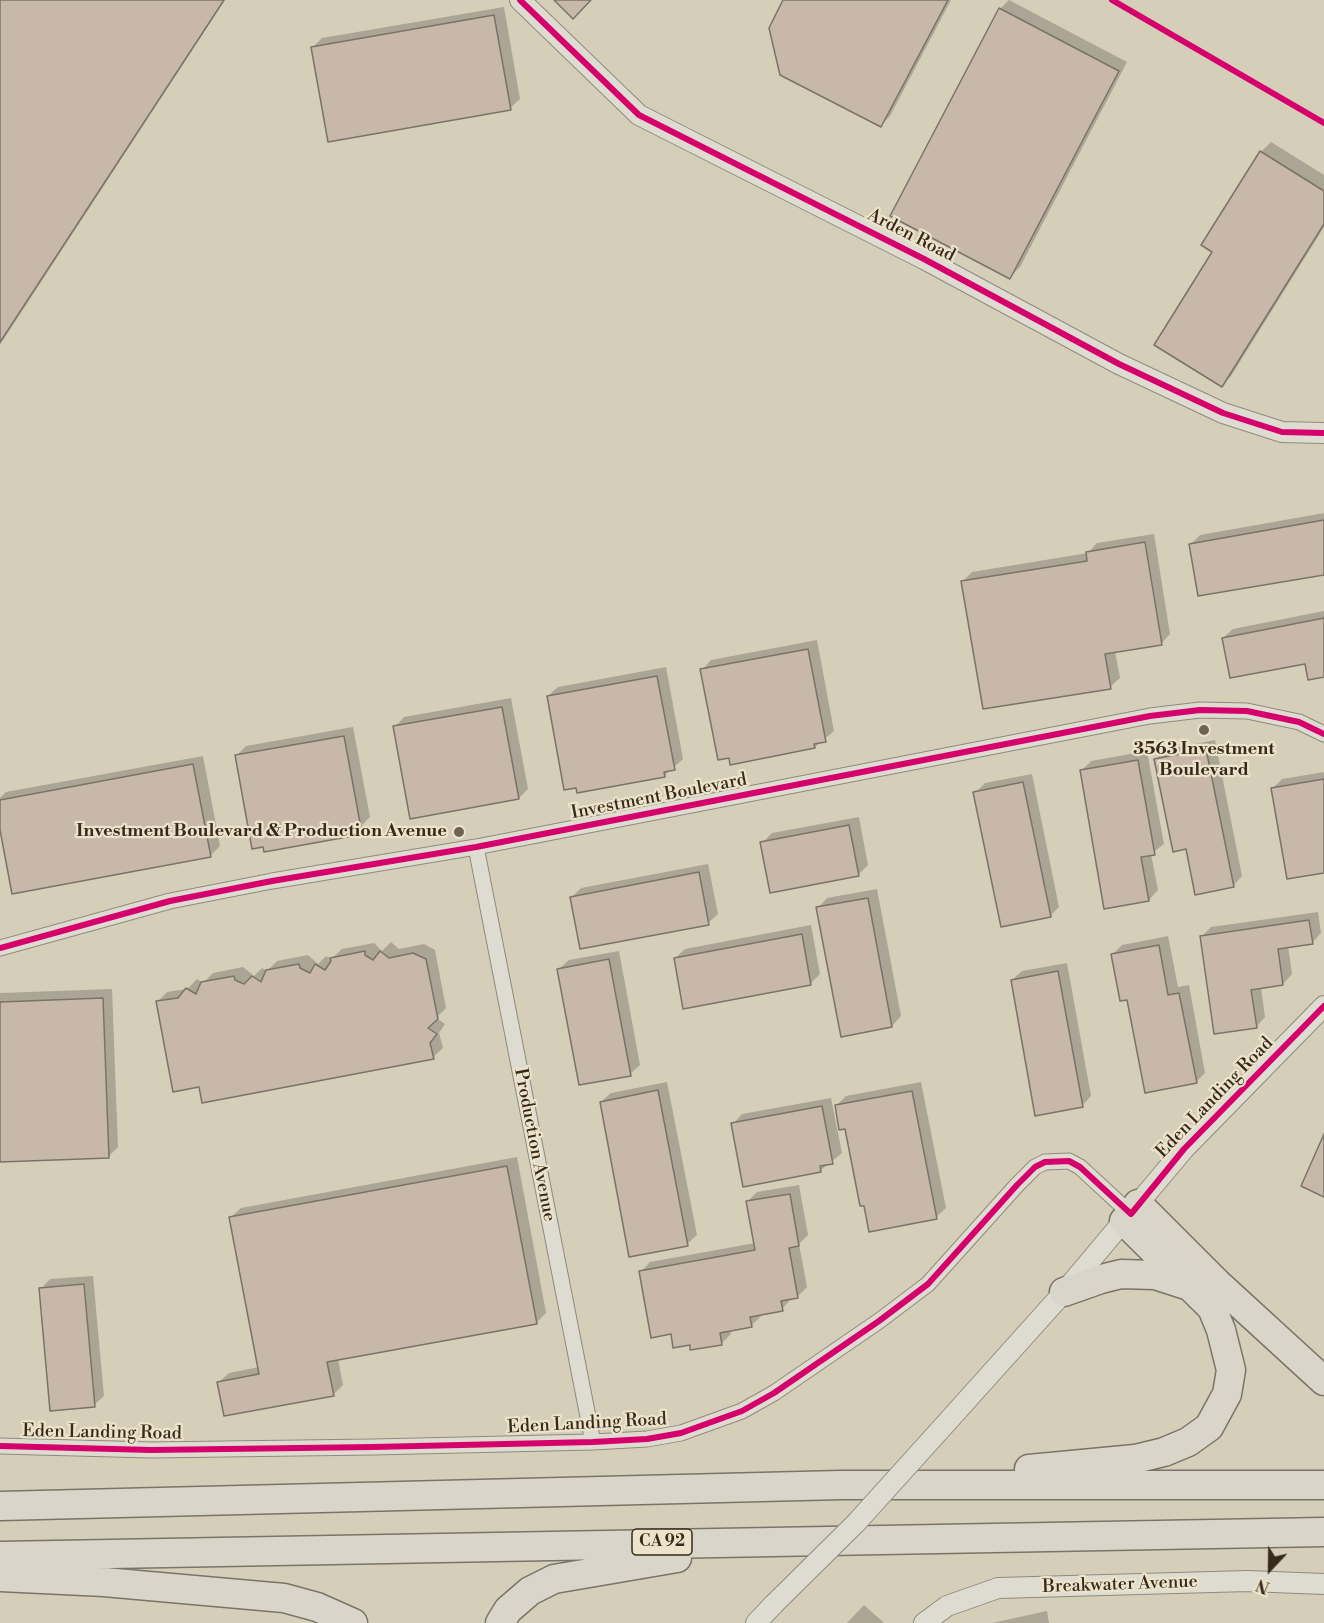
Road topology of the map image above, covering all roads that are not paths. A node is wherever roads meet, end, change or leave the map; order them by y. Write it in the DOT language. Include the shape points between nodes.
graph roads {
  1 [pos="520,0"];
  2 [pos="1324,433"];
  3 [pos="1324,734"];
  4 [pos="476,848"];
  5 [pos="0,948"];
  6 [pos="1324,1006"];
  7 [pos="1131,1213"];
  8 [pos="1191,1287"];
  9 [pos="1064,1292"];
  10 [pos="1324,1381"];
  11 [pos="593,1442"];
  12 [pos="0,1446"];
  13 [pos="841,1485"];
  14 [pos="1324,1485"];
  15 [pos="0,1506"];
  16 [pos="1324,1532"];
  17 [pos="803,1539"];
  18 [pos="0,1556"];
  19 [pos="0,1576"];
  20 [pos="1324,1584"];
  21 [pos="353,1623"];
  22 [pos="500,1623"];
  23 [pos="756,1623"];
  24 [pos="924,1623"];
  1 -- 2 [label="street, Arden Road" via="639,115 924,259 1119,364 1222,413 1282,432"];
  3 -- 4 [label="street, Investment Boulevard" via="1299,722 1247,711 1167,713"];
  4 -- 5 [label="street, Investment Boulevard" via="171,901"];
  4 -- 11 [label="street, Production Avenue"];
  6 -- 7 [label="street, Eden Landing Road" via="1184,1149"];
  7 -- 8 [label="highway"];
  7 -- 9 [label="street, Eden Landing Road"];
  7 -- 10 [label="highway" via="1216,1283"];
  7 -- 11 [label="street, Eden Landing Road" via="1080,1167 1069,1161 1045,1162 1017,1185 928,1284 774,1394 742,1411 681,1433"];
  8 -- 9 [label="highway" via="1155,1275 1121,1274"];
  8 -- 13 [label="highway" via="1212,1308 1230,1370 1220,1412 1209,1427 1188,1442 1135,1460"];
  9 -- 23 [label="street, Eden Landing Road, bridge" via="856,1523"];
  11 -- 12 [label="street, Eden Landing Road" via="152,1450"];
  13 -- 14 [label="highway"];
  13 -- 15 [label="highway"];
  16 -- 17 [label="highway, CA 92"];
  17 -- 18 [label="highway, CA 92"];
  17 -- 22 [label="highway" via="616,1566 554,1579 530,1591 508,1610"];
  19 -- 21 [label="highway" via="284,1598"];
  20 -- 24 [label="street, Breakwater Avenue" via="1248,1581 998,1588 947,1606"];
}
